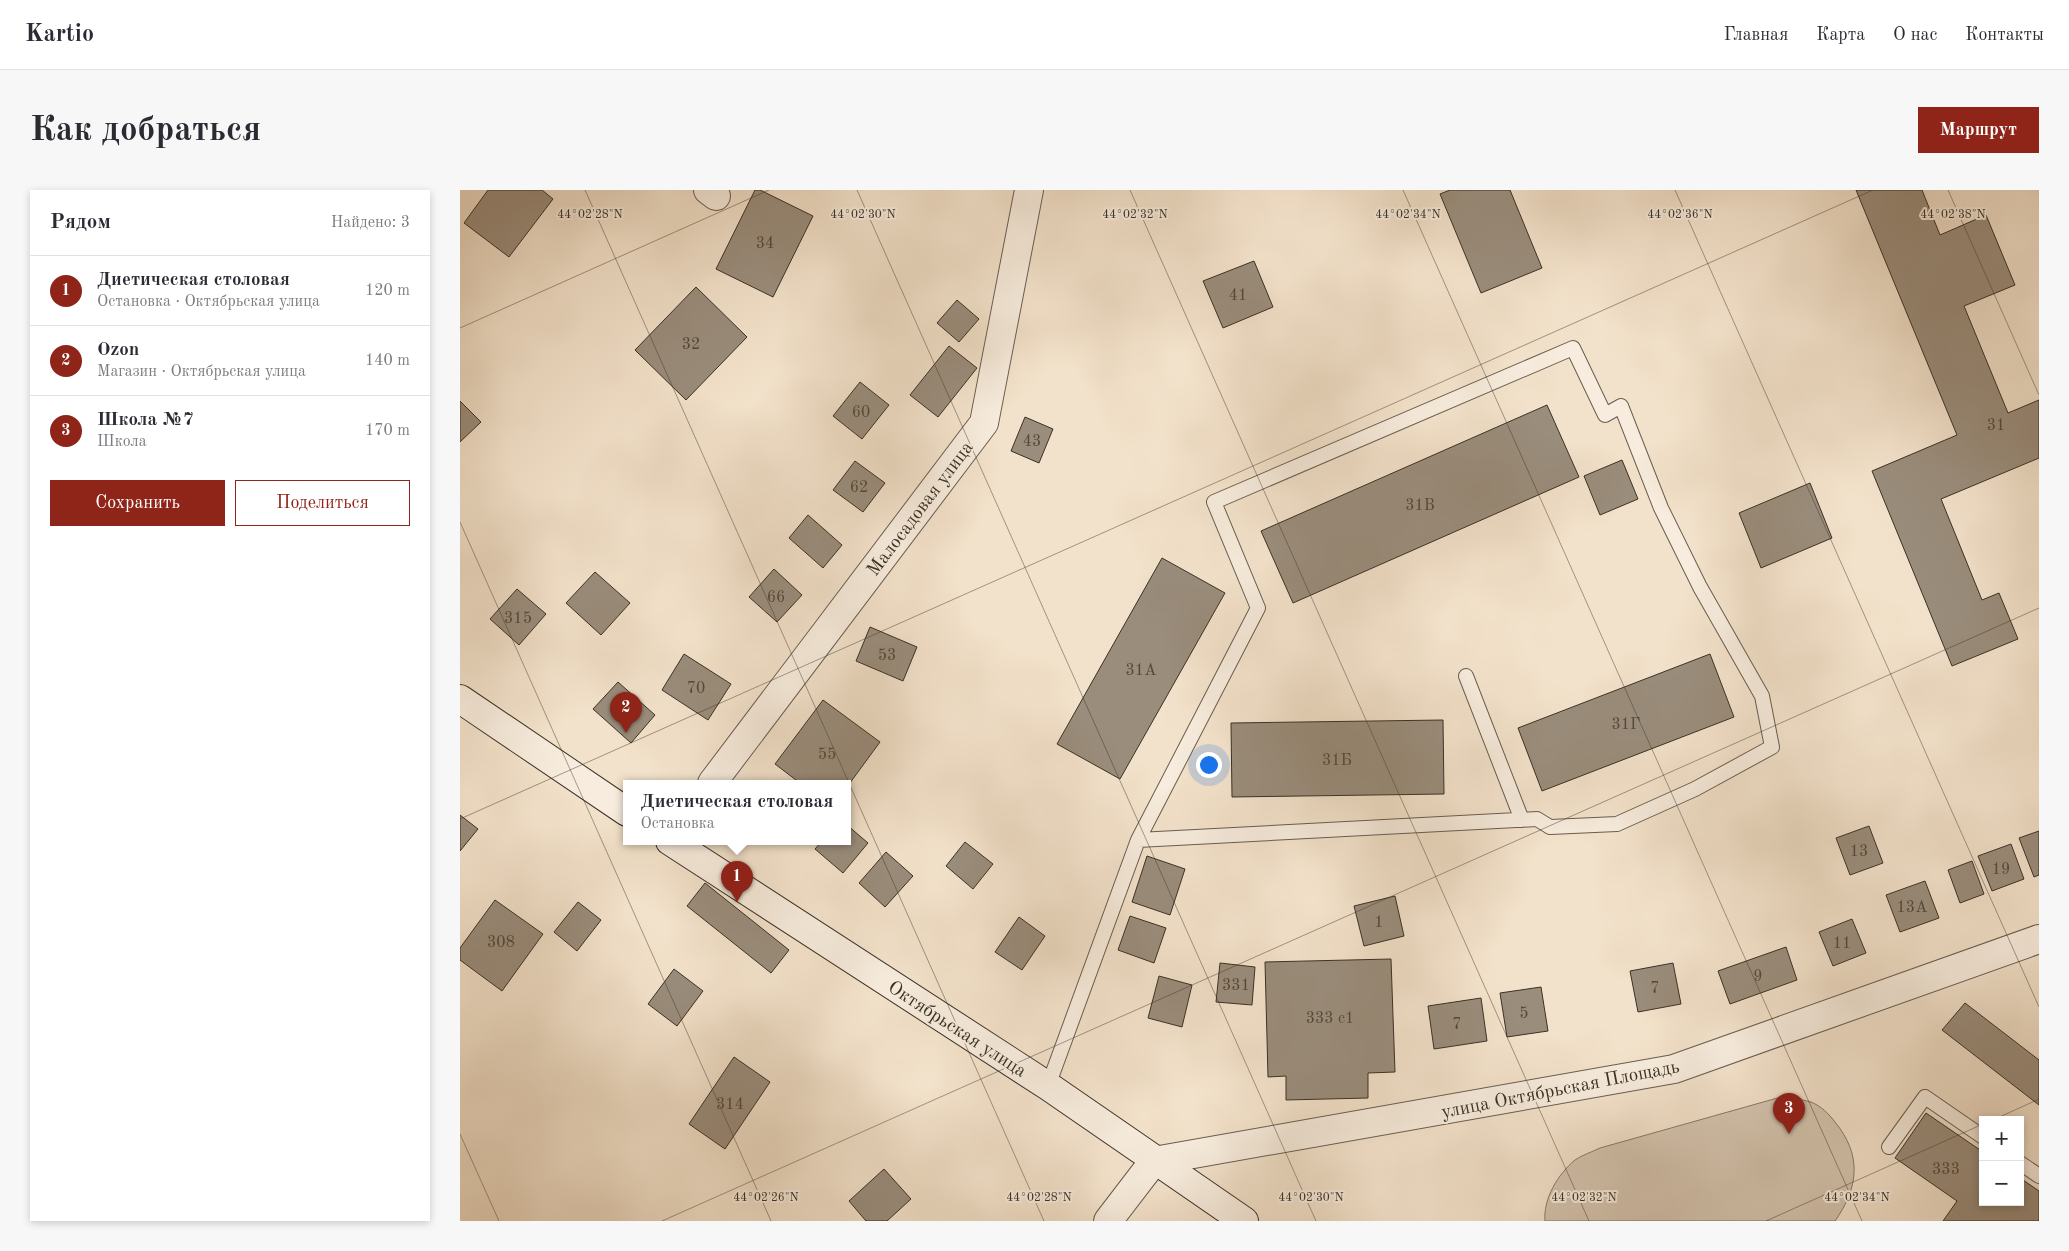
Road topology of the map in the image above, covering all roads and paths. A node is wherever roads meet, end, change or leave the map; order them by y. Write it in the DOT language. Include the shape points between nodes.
graph roads {
  1 [pos="1029,190"];
  2 [pos="1466,676"];
  3 [pos="460,699"];
  4 [pos="714,780"];
  5 [pos="623,809"];
  6 [pos="1522,820"];
  7 [pos="1138,840"];
  8 [pos="676,845"];
  9 [pos="2039,939"];
  10 [pos="1048,1086"];
  11 [pos="1979,1134"];
  12 [pos="1889,1147"];
  13 [pos="1154,1161"];
  14 [pos="2024,1166"];
  15 [pos="2039,1176"];
  16 [pos="1108,1221"];
  17 [pos="1244,1221"];
  1 -- 4 [label="street, Малосадовая улица" via="984,423"];
  2 -- 6 [label="lane"];
  3 -- 5 [label="street"];
  6 -- 7 [label="lane"];
  6 -- 7 [label="lane" via="1537,819 1550,827 1617,824 1695,789 1772,747 1762,696 1700,587 1661,508 1621,406 1605,415 1573,348 1214,502 1258,608"];
  7 -- 10 [label="lane"];
  8 -- 10 [label="street, Октябрьская улица"];
  9 -- 13 [label="street, улица Октябрьская Площадь" via="1674,1070"];
  10 -- 13 [label="street, Октябрьская улица"];
  11 -- 12 [label="lane" via="1925,1097"];
  13 -- 16 [label="street"];
  13 -- 17 [label="street, Октябрьская улица"];
  14 -- 15 [label="lane"];
}
